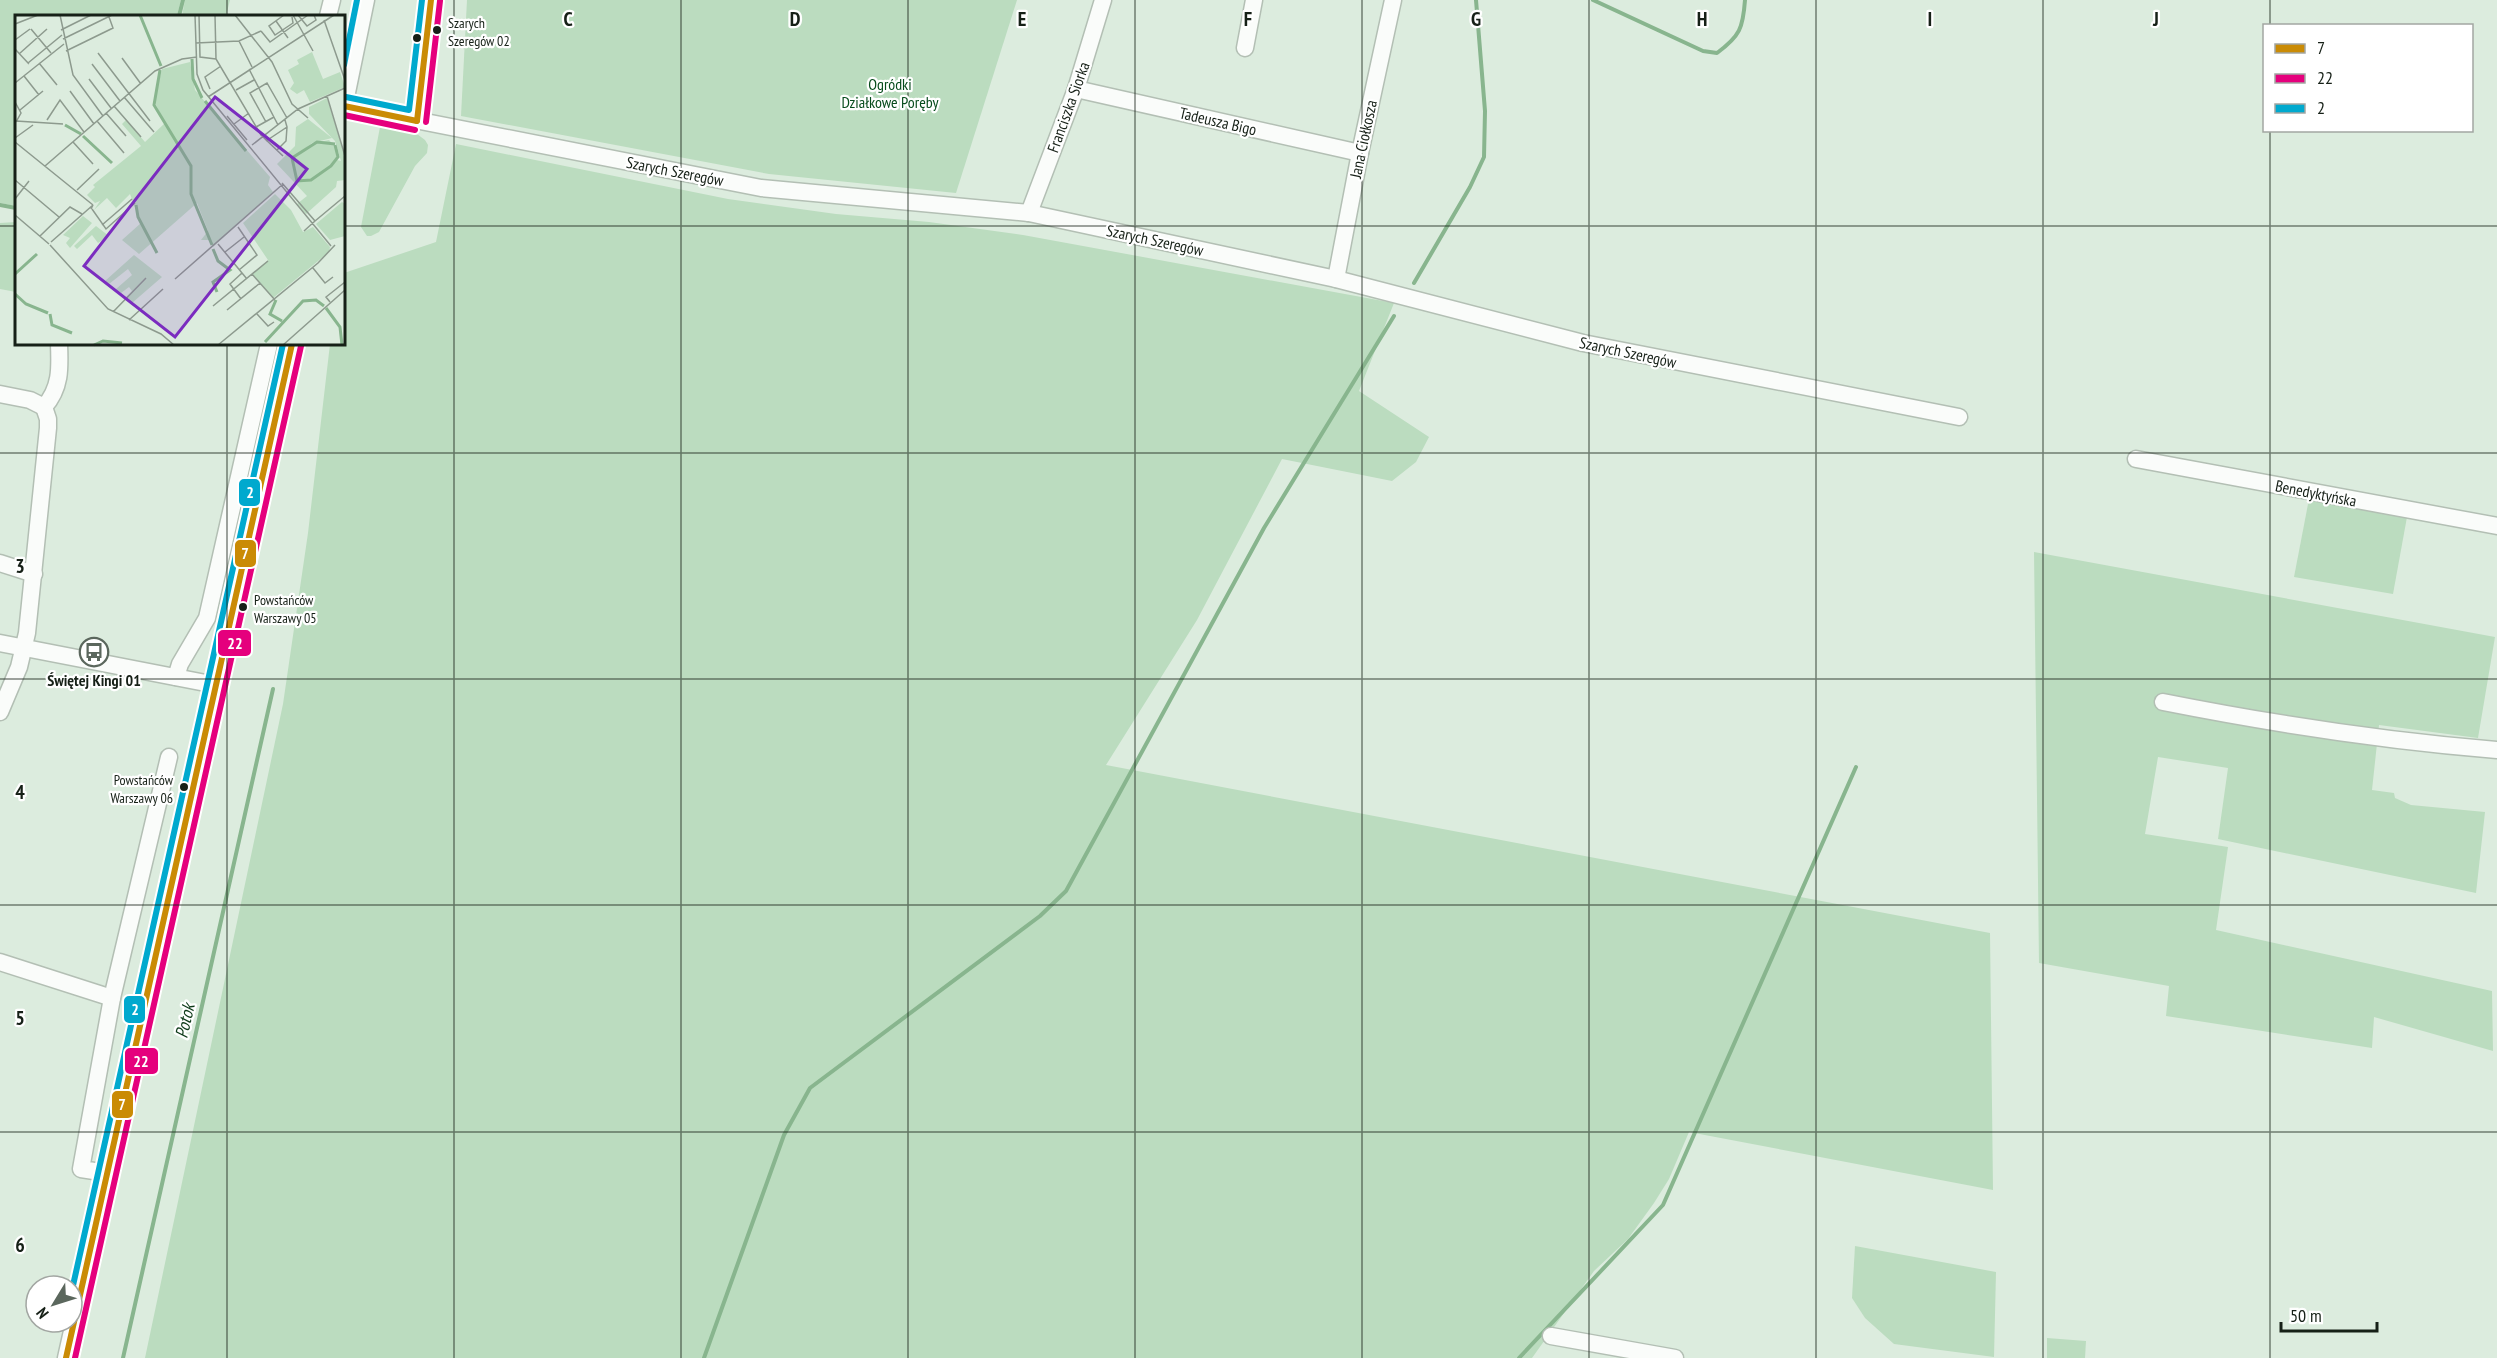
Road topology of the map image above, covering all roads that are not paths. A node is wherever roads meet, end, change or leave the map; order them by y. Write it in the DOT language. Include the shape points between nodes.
graph roads {
  1 [pos="332,0"];
  2 [pos="366,0"];
  3 [pos="1103,0"];
  4 [pos="1254,0"];
  5 [pos="1393,0"];
  6 [pos="328,15"];
  7 [pos="1245,48"];
  8 [pos="1076,89"];
  9 [pos="345,101"];
  10 [pos="345,106"];
  11 [pos="1360,153"];
  12 [pos="1029,213"];
  13 [pos="1336,279"];
  14 [pos="59,345"];
  15 [pos="269,345"];
  16 [pos="292,345"];
  17 [pos="0,394"];
  18 [pos="44,407"];
  19 [pos="1959,417"];
  20 [pos="2136,459"];
  21 [pos="2497,526"];
  22 [pos="0,563"];
  23 [pos="34,574"];
  24 [pos="0,643"];
  25 [pos="23,649"];
  26 [pos="176,677"];
  27 [pos="216,685"];
  28 [pos="2163,702"];
  29 [pos="0,712"];
  30 [pos="2497,750"];
  31 [pos="169,757"];
  32 [pos="0,962"];
  33 [pos="112,998"];
  34 [pos="107,1173"];
  35 [pos="1551,1336"];
  36 [pos="66,1358"];
  37 [pos="1675,1358"];
  1 -- 6 [label="street"];
  2 -- 9 [label="street"];
  3 -- 8 [label="street, Franciszka Siorka"];
  4 -- 7 [label="street"];
  5 -- 11 [label="street, Jana Ciołkosza"];
  8 -- 11 [label="street, Tadeusza Bigo"];
  8 -- 12 [label="street, Franciszka Siorka"];
  10 -- 12 [label="street, Szarych Szeregów" via="761,188"];
  11 -- 13 [label="street, Jana Ciołkosza"];
  12 -- 13 [label="street, Szarych Szeregów"];
  13 -- 19 [label="street, Szarych Szeregów" via="1583,343"];
  14 -- 18 [label="street" via="58,382"];
  15 -- 26 [label="street" via="207,618"];
  16 -- 27 [label="street"];
  17 -- 18 [label="street"];
  18 -- 23 [label="street" via="48,428"];
  20 -- 21 [label="street, Benedyktyńska"];
  22 -- 23 [label="street"];
  23 -- 25 [label="street"];
  24 -- 25 [label="street"];
  25 -- 26 [label="street"];
  25 -- 29 [label="street" via="20,667"];
  26 -- 27 [label="street"];
  27 -- 34 [label="street"];
  28 -- 30 [label="street" via="2380,739"];
  31 -- 33 [label="street"];
  32 -- 33 [label="street"];
  33 -- 34 [label="street" via="81,1169"];
  34 -- 36 [label="street"];
  35 -- 37 [label="street"];
}
